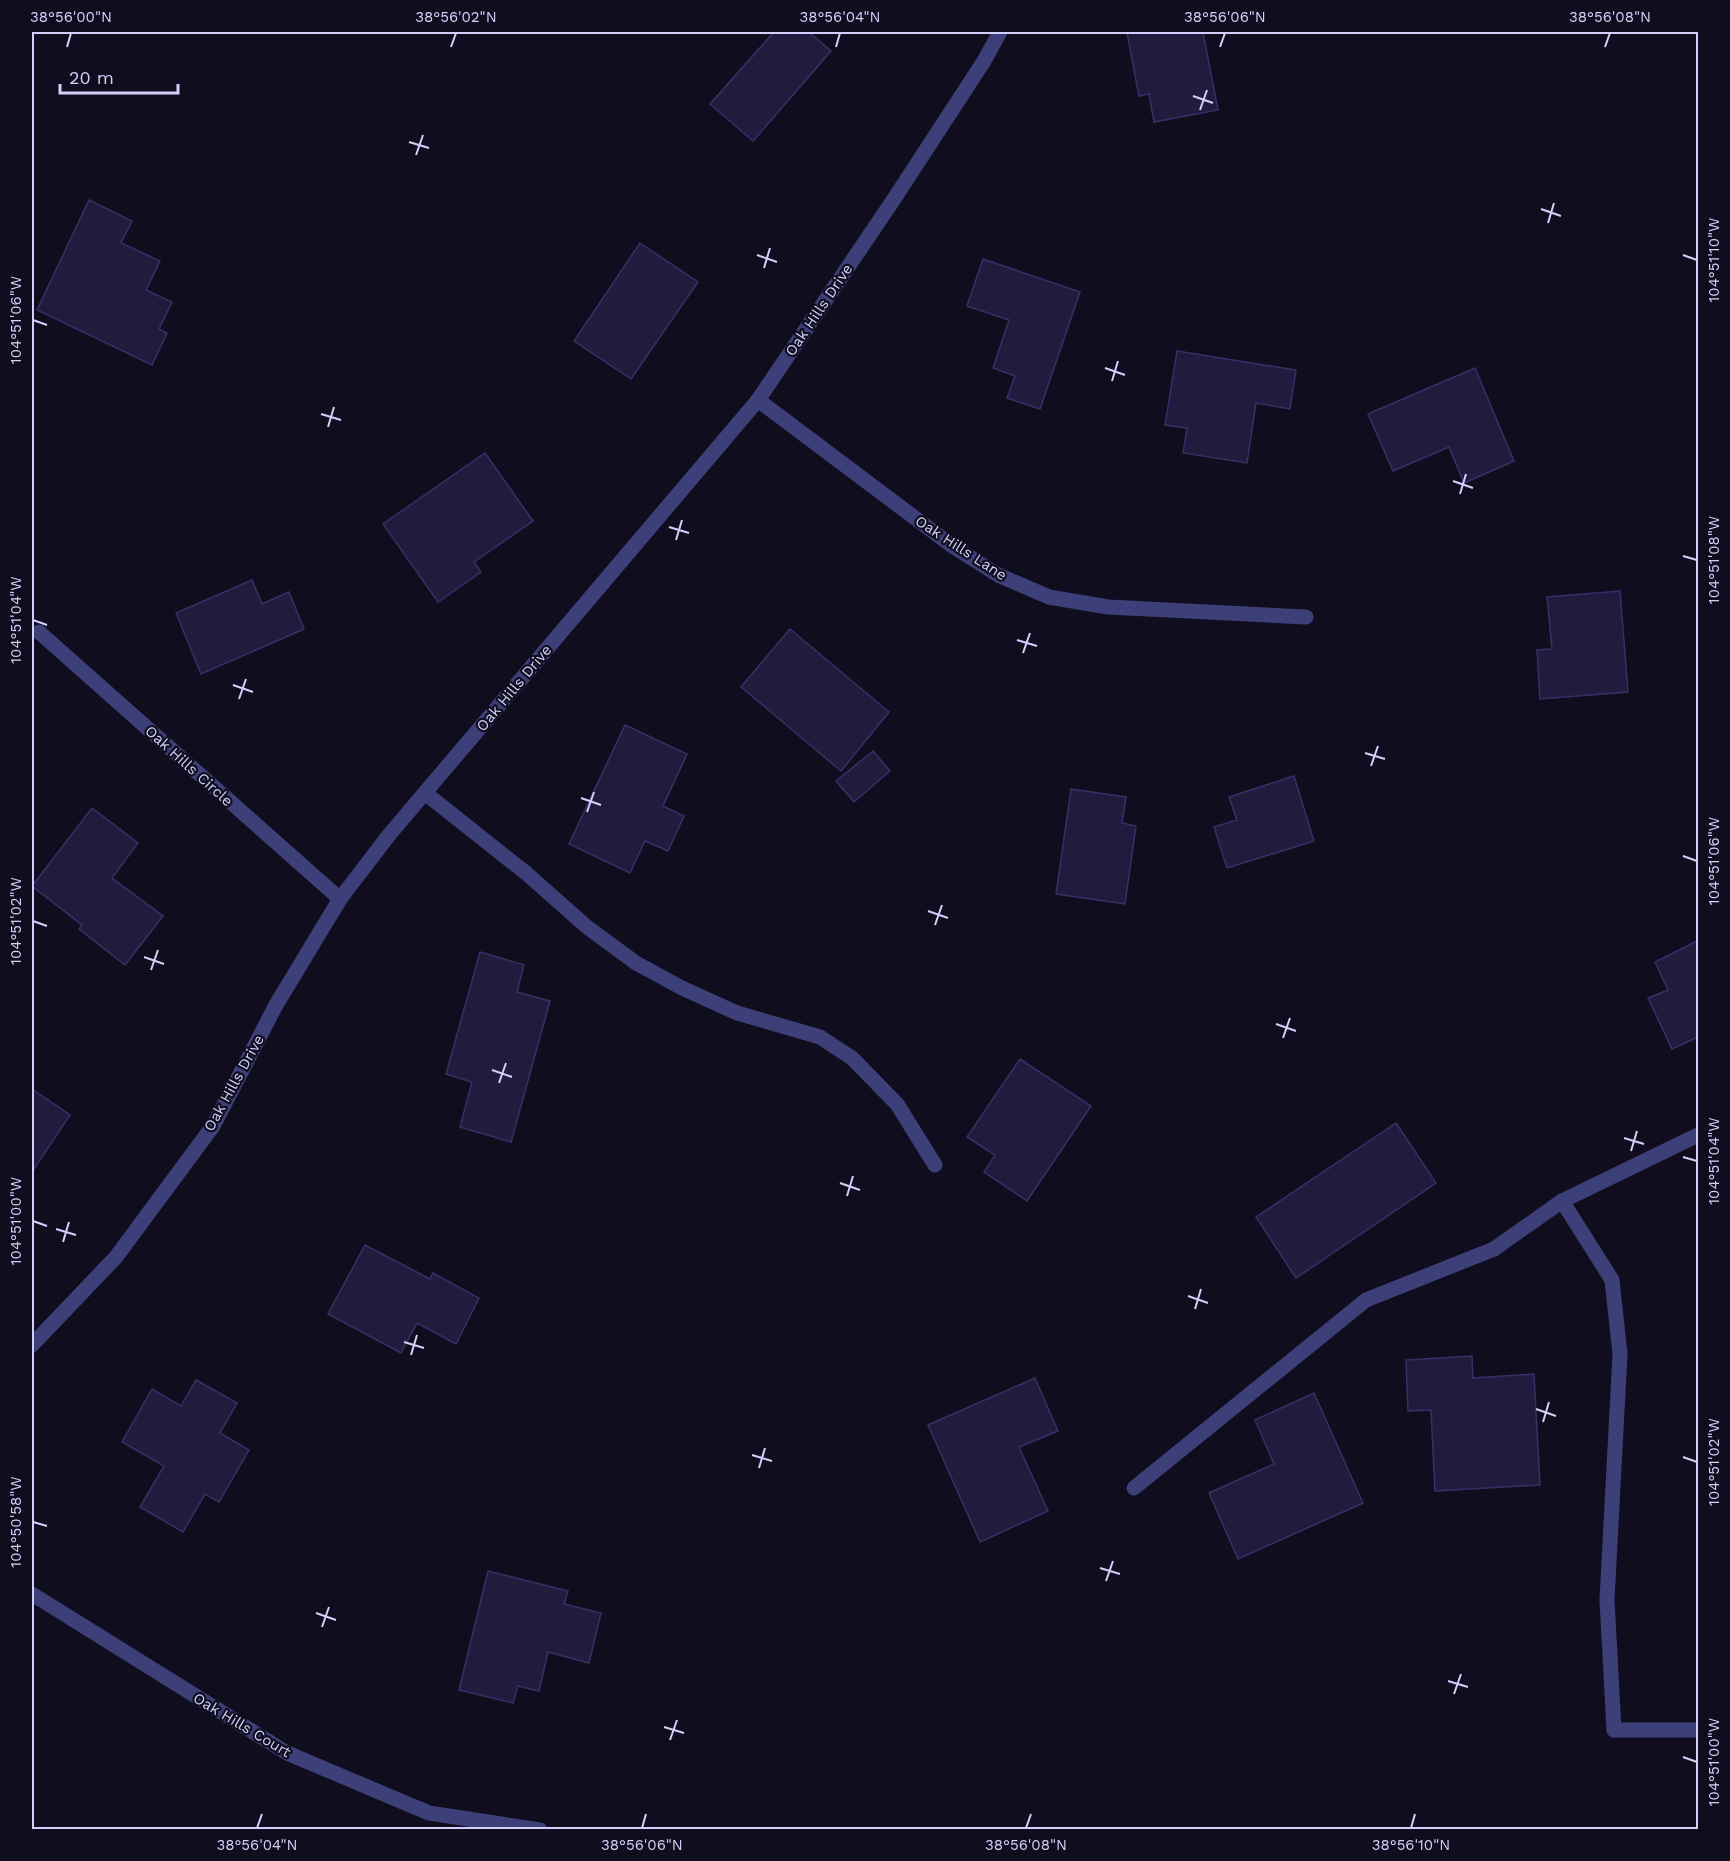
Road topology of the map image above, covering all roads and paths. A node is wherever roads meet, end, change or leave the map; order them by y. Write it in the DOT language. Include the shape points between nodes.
graph roads {
  1 [pos="1000,32"];
  2 [pos="758,400"];
  3 [pos="1306,617"];
  4 [pos="39,632"];
  5 [pos="425,793"];
  6 [pos="340,899"];
  7 [pos="1698,1135"];
  8 [pos="935,1165"];
  9 [pos="1563,1201"];
  10 [pos="32,1345"];
  11 [pos="1134,1488"];
  12 [pos="32,1594"];
  13 [pos="1698,1730"];
  14 [pos="540,1830"];
  1 -- 2 [label="street, Oak Hills Drive" via="920,160"];
  2 -- 3 [label="street, Oak Hills Lane" via="951,545 998,575 1049,597 1108,607"];
  2 -- 5 [label="street, Oak Hills Drive"];
  4 -- 6 [label="street, Oak Hills Circle"];
  5 -- 6 [label="street, Oak Hills Drive"];
  5 -- 8 [label="street" via="636,963 738,1013 820,1037 852,1058 897,1104"];
  6 -- 10 [label="street, Oak Hills Drive" via="276,1005 213,1126 116,1257"];
  7 -- 9 [label="street"];
  9 -- 11 [label="street" via="1494,1249 1366,1300"];
  9 -- 13 [label="street" via="1612,1280 1620,1354 1607,1600 1614,1730"];
  12 -- 14 [label="street, Oak Hills Court" via="286,1754 429,1813"];
}
